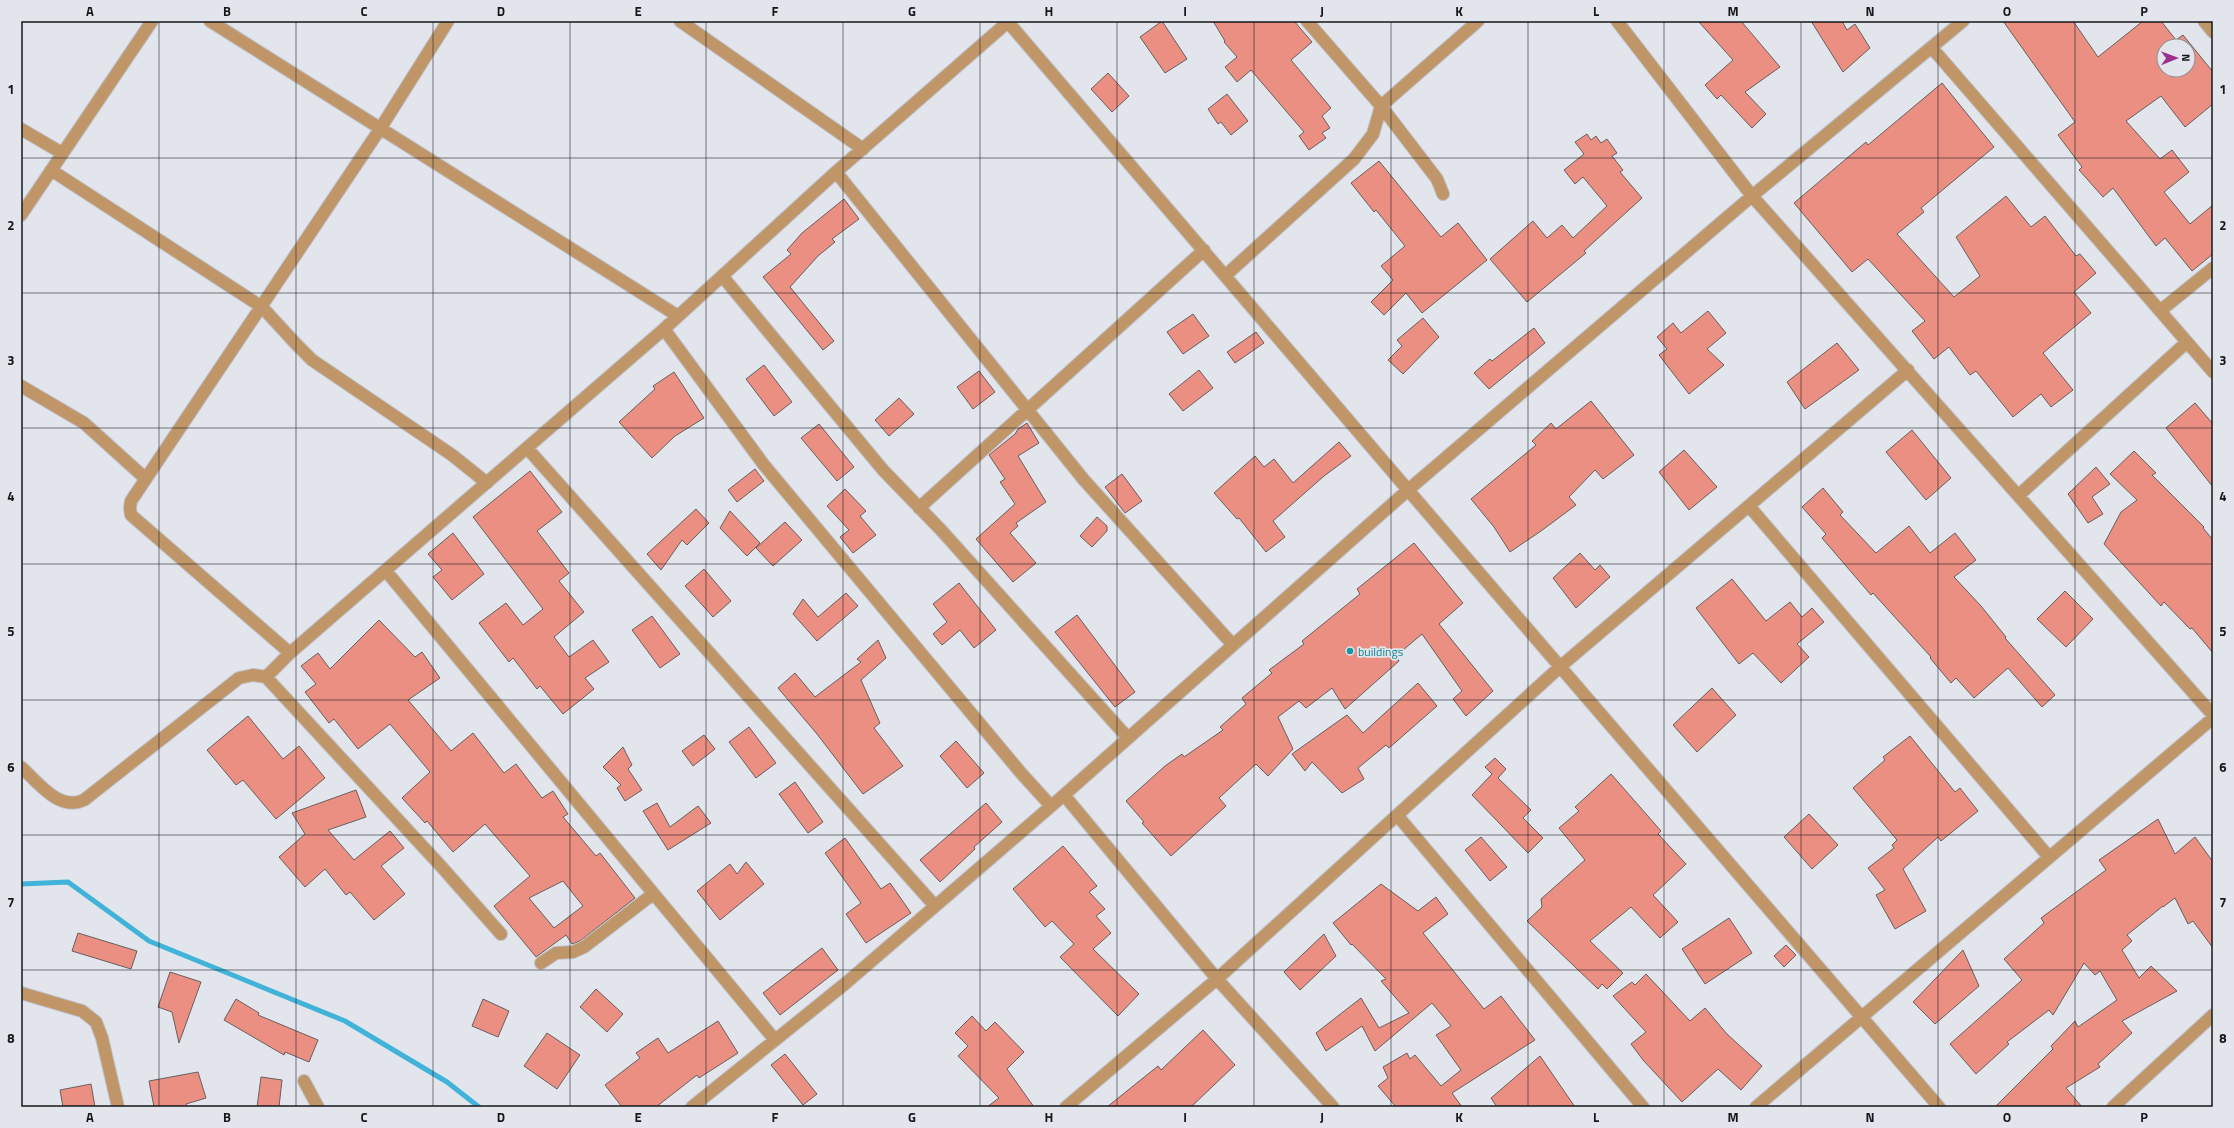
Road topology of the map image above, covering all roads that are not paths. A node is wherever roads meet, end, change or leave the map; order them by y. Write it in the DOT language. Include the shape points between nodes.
graph roads {
  1 [pos="152,21"];
  2 [pos="210,21"];
  3 [pos="448,21"];
  4 [pos="680,21"];
  5 [pos="1008,21"];
  6 [pos="1307,21"];
  7 [pos="1478,21"];
  8 [pos="1617,21"];
  9 [pos="1963,21"];
  10 [pos="2204,21"];
  11 [pos="2213,32"];
  12 [pos="1932,48"];
  13 [pos="1381,106"];
  14 [pos="21,128"];
  15 [pos="380,129"];
  16 [pos="863,149"];
  17 [pos="62,153"];
  18 [pos="51,170"];
  19 [pos="836,172"];
  20 [pos="1443,194"];
  21 [pos="1752,196"];
  22 [pos="21,215"];
  23 [pos="1204,250"];
  24 [pos="2213,268"];
  25 [pos="1226,275"];
  26 [pos="723,277"];
  27 [pos="262,307"];
  28 [pos="2160,311"];
  29 [pos="678,316"];
  30 [pos="664,329"];
  31 [pos="2187,342"];
  32 [pos="1908,370"];
  33 [pos="2213,372"];
  34 [pos="21,386"];
  35 [pos="1026,411"];
  36 [pos="527,448"];
  37 [pos="146,480"];
  38 [pos="487,482"];
  39 [pos="1408,490"];
  40 [pos="2019,495"];
  41 [pos="1749,506"];
  42 [pos="919,508"];
  43 [pos="386,571"];
  44 [pos="1233,645"];
  45 [pos="290,653"];
  46 [pos="1561,666"];
  47 [pos="266,677"];
  48 [pos="2213,716"];
  49 [pos="1128,738"];
  50 [pos="21,767"];
  51 [pos="1064,795"];
  52 [pos="1051,806"];
  53 [pos="1397,815"];
  54 [pos="2049,856"];
  55 [pos="654,894"];
  56 [pos="935,906"];
  57 [pos="501,934"];
  58 [pos="541,963"];
  59 [pos="1218,979"];
  60 [pos="21,993"];
  61 [pos="2213,1015"];
  62 [pos="1861,1016"];
  63 [pos="775,1040"];
  64 [pos="304,1081"];
  65 [pos="118,1107"];
  66 [pos="318,1107"];
  67 [pos="692,1107"];
  68 [pos="1066,1107"];
  69 [pos="1333,1107"];
  70 [pos="1643,1107"];
  71 [pos="1756,1107"];
  72 [pos="1939,1107"];
  73 [pos="2113,1107"];
  1 -- 17 [label="street"];
  2 -- 15 [label="street"];
  3 -- 15 [label="street"];
  4 -- 16 [label="street"];
  5 -- 16 [label="street"];
  5 -- 23 [label="street"];
  6 -- 13 [label="street"];
  7 -- 13 [label="street"];
  8 -- 21 [label="street"];
  9 -- 12 [label="street"];
  10 -- 11 [label="street"];
  12 -- 21 [label="street"];
  12 -- 28 [label="street"];
  13 -- 20 [label="street" via="1436,179"];
  13 -- 25 [label="street" via="1373,134 1354,159"];
  14 -- 17 [label="street"];
  15 -- 27 [label="street"];
  15 -- 29 [label="street"];
  16 -- 19 [label="street"];
  17 -- 18 [label="street"];
  18 -- 22 [label="street"];
  18 -- 27 [label="street"];
  19 -- 26 [label="street"];
  19 -- 35 [label="street"];
  21 -- 32 [label="street"];
  21 -- 39 [label="street"];
  23 -- 25 [label="street"];
  23 -- 35 [label="street"];
  24 -- 28 [label="street"];
  25 -- 39 [label="street"];
  26 -- 29 [label="street"];
  26 -- 42 [label="street" via="883,470"];
  27 -- 37 [label="street"];
  27 -- 38 [label="street" via="312,360 452,455"];
  28 -- 31 [label="street"];
  29 -- 30 [label="street"];
  30 -- 36 [label="street"];
  30 -- 52 [label="street" via="764,465"];
  31 -- 33 [label="street"];
  31 -- 40 [label="street"];
  32 -- 40 [label="street"];
  32 -- 41 [label="street"];
  34 -- 37 [label="street" via="84,423"];
  35 -- 42 [label="street"];
  35 -- 44 [label="street"];
  36 -- 38 [label="street"];
  36 -- 56 [label="street"];
  37 -- 45 [label="street" via="131,501 132,515"];
  38 -- 43 [label="street"];
  39 -- 44 [label="street"];
  39 -- 46 [label="street"];
  40 -- 48 [label="street"];
  41 -- 46 [label="street"];
  41 -- 54 [label="street"];
  42 -- 49 [label="street"];
  43 -- 45 [label="street"];
  43 -- 55 [label="street"];
  44 -- 49 [label="street"];
  45 -- 47 [label="street"];
  46 -- 53 [label="street"];
  46 -- 62 [label="street"];
  47 -- 50 [label="street" via="253,675 239,678 84,800 76,803 66,803 56,798"];
  47 -- 57 [label="street"];
  48 -- 54 [label="street"];
  49 -- 51 [label="street"];
  51 -- 52 [label="street"];
  51 -- 59 [label="street"];
  52 -- 56 [label="street"];
  53 -- 59 [label="street"];
  53 -- 70 [label="street"];
  54 -- 62 [label="street"];
  55 -- 58 [label="street" via="584,947 573,952 556,953"];
  55 -- 63 [label="street"];
  56 -- 63 [label="street"];
  59 -- 68 [label="street"];
  59 -- 69 [label="street"];
  60 -- 65 [label="street" via="82,1011 96,1022"];
  61 -- 73 [label="street"];
  62 -- 71 [label="street"];
  62 -- 72 [label="street"];
  63 -- 67 [label="street"];
  64 -- 66 [label="street"];
}
